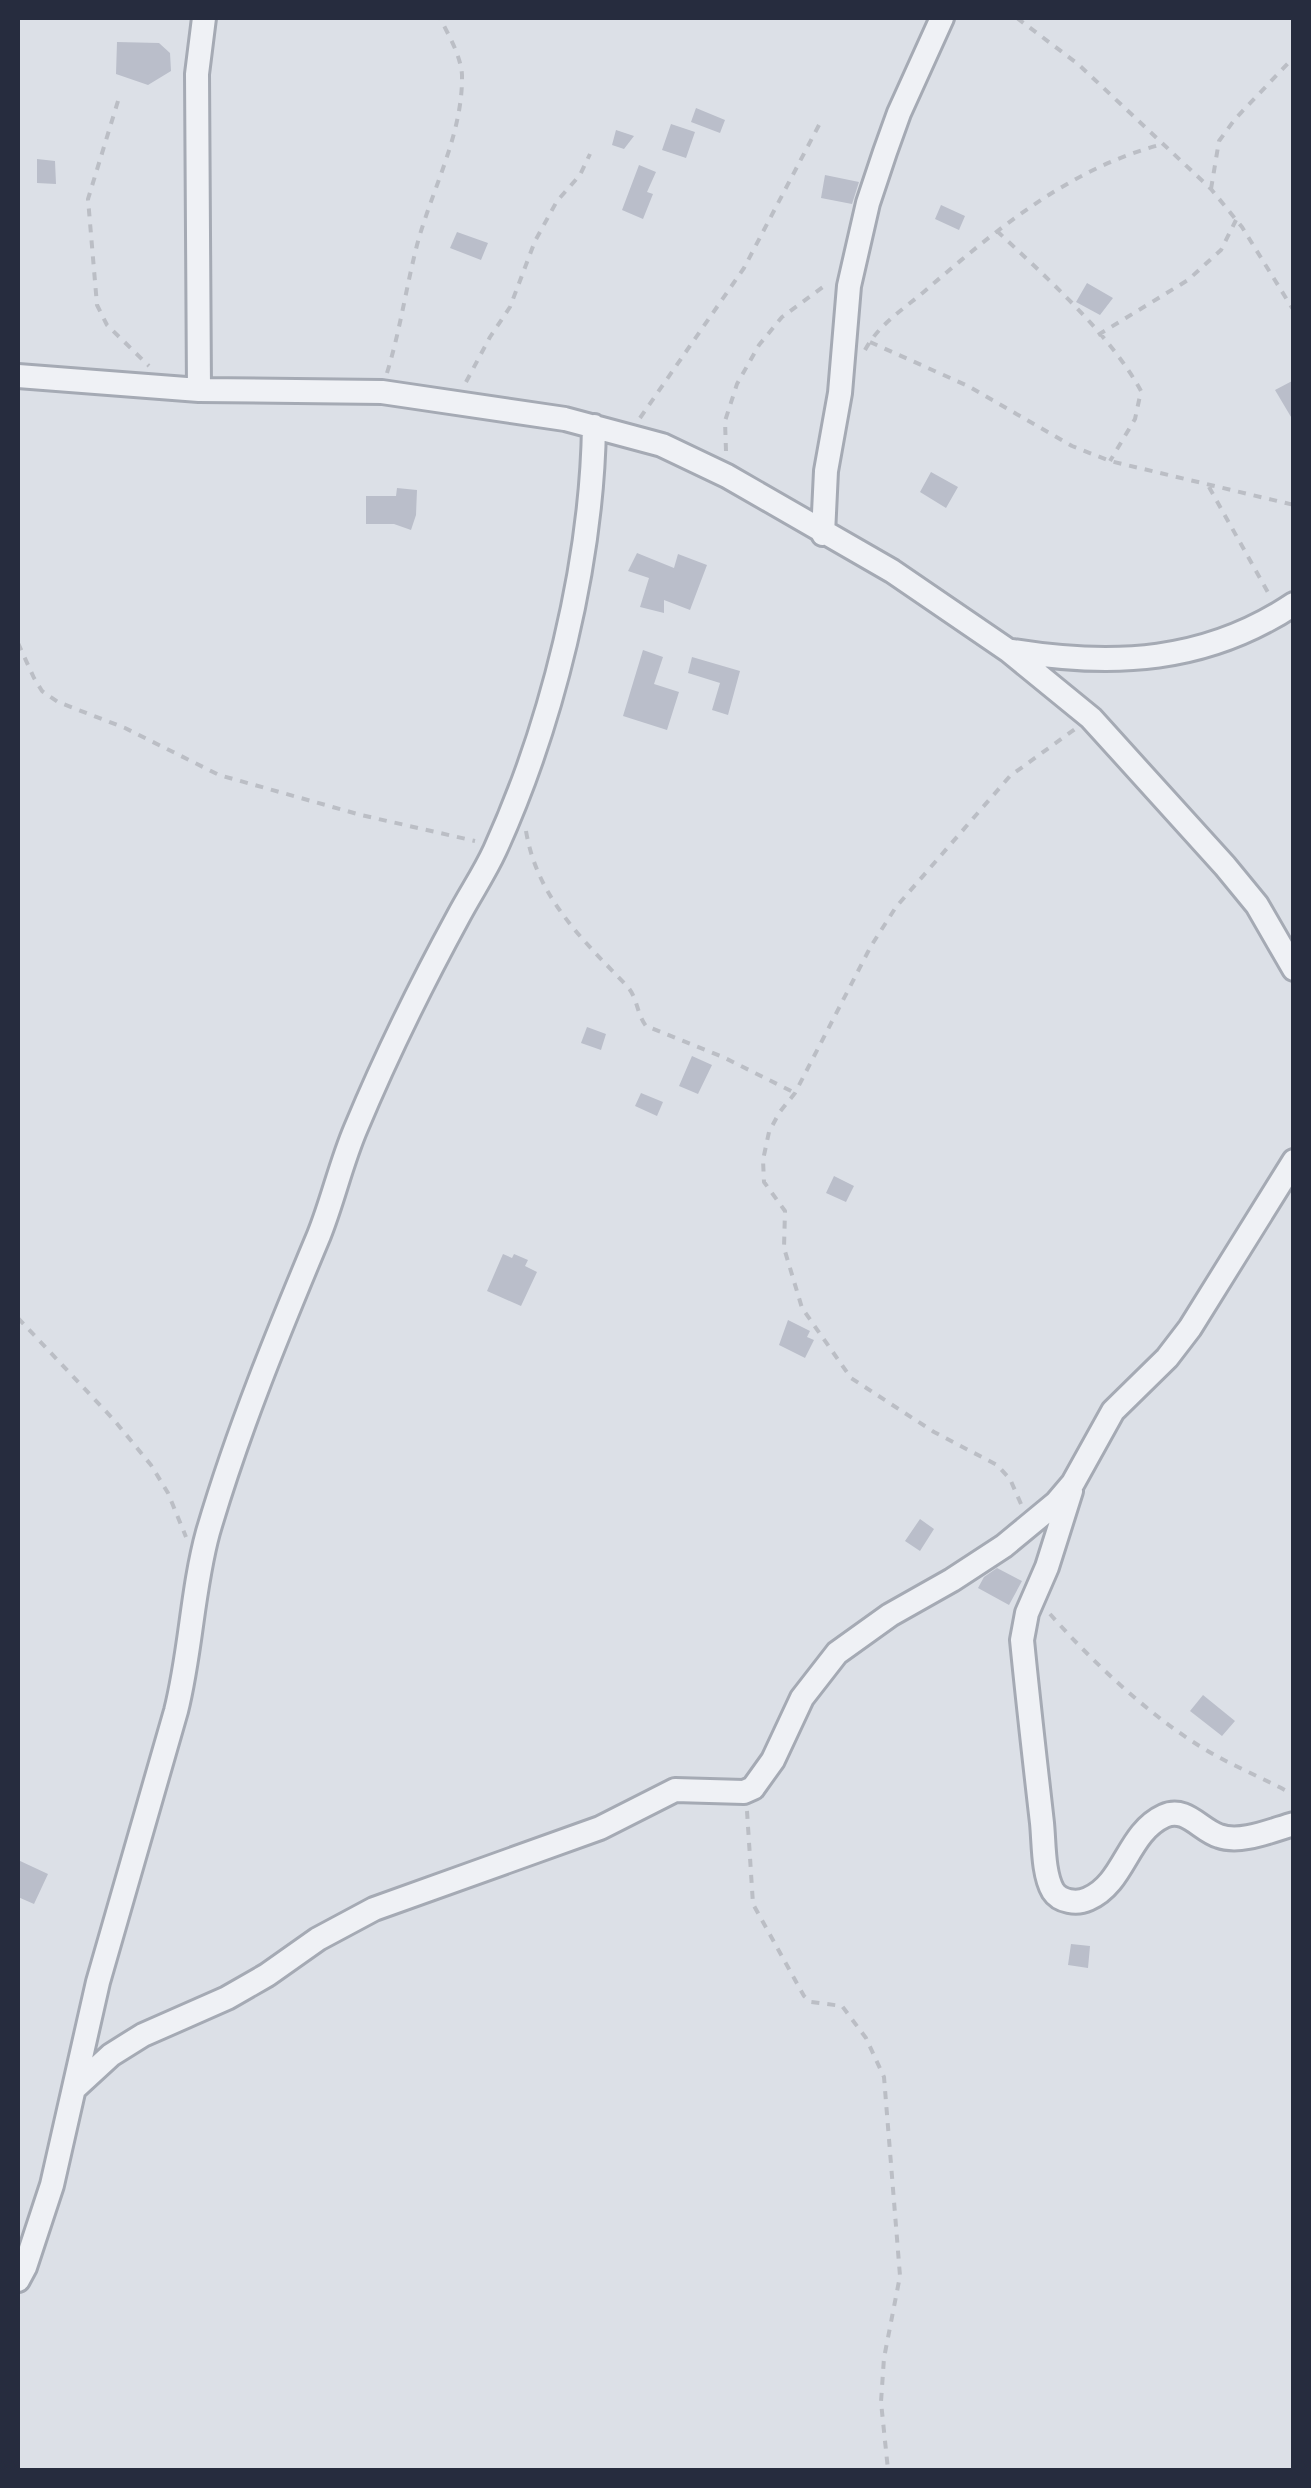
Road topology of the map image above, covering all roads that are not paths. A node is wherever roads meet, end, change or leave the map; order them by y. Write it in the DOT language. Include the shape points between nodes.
graph roads {
  1 [pos="204,18"];
  2 [pos="942,18"];
  3 [pos="18,376"];
  4 [pos="198,390"];
  5 [pos="594,426"];
  6 [pos="823,534"];
  7 [pos="1286,609"];
  8 [pos="1009,651"];
  9 [pos="1294,968"];
  10 [pos="1294,1161"];
  11 [pos="1074,1482"];
  12 [pos="1294,1824"];
  13 [pos="74,2089"];
  14 [pos="18,2280"];
  1 -- 4 [label="street" via="197,74"];
  2 -- 6 [label="street" via="899,113 856,254"];
  3 -- 4 [label="street"];
  4 -- 5 [label="street" via="382,392"];
  5 -- 6 [label="street" via="662,445"];
  5 -- 13 [label="street" via="583,556 519,792 355,1130 249,1408 200,1564 187,1669"];
  6 -- 8 [label="street" via="892,571"];
  7 -- 8 [label="street" via="1205,647 1158,658 1066,660"];
  8 -- 9 [label="street" via="1090,718 1226,866"];
  10 -- 11 [label="street" via="1190,1328 1113,1412"];
  11 -- 12 [label="street" via="1022,1640 1052,1890 1061,1899 1086,1900 1104,1888 1135,1840 1165,1816 1186,1815 1234,1839"];
  11 -- 13 [label="street" via="1028,1526 838,1653 802,1698 774,1760 753,1788 675,1790 600,1828 374,1909 227,1998 143,2035"];
  13 -- 14 [label="street" via="52,2185"];
}
